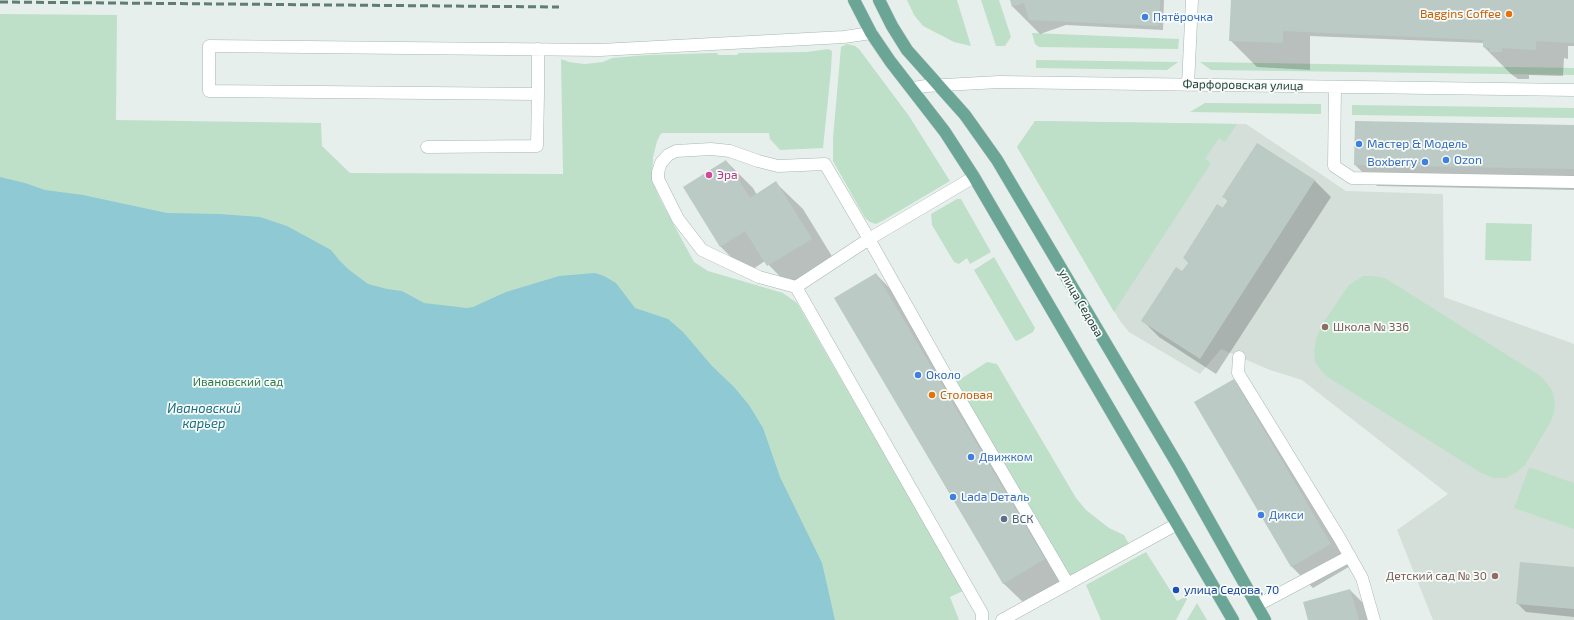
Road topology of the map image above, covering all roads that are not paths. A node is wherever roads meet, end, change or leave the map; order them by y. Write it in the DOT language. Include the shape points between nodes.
graph roads {
  1 [pos="854,0"];
  2 [pos="879,0"];
  3 [pos="1192,0"];
  4 [pos="871,33"];
  5 [pos="538,49"];
  6 [pos="938,85"];
  7 [pos="1188,85"];
  8 [pos="1335,86"];
  9 [pos="913,88"];
  10 [pos="1574,90"];
  11 [pos="538,94"];
  12 [pos="427,147"];
  13 [pos="974,177"];
  14 [pos="1574,182"];
  15 [pos="869,239"];
  16 [pos="796,287"];
  17 [pos="1240,357"];
  18 [pos="1177,524"];
  19 [pos="1350,556"];
  20 [pos="1068,584"];
  21 [pos="1258,605"];
  22 [pos="982,620"];
  23 [pos="1002,620"];
  24 [pos="1233,620"];
  25 [pos="1265,620"];
  26 [pos="1374,620"];
  1 -- 4 [label="main road"];
  2 -- 6 [label="main road, улица Седова" via="907,50"];
  3 -- 7 [label="street"];
  4 -- 5 [label="street" via="844,37 600,50"];
  4 -- 9 [label="main road"];
  5 -- 11 [label="street"];
  5 -- 11 [label="street" via="209,46 209,91"];
  6 -- 7 [label="street, Фарфоровская улица" via="999,82"];
  6 -- 9 [label="street, Фарфоровская улица"];
  6 -- 21 [label="main road, улица Седова" via="965,115 997,160"];
  7 -- 8 [label="street, Фарфоровская улица"];
  8 -- 10 [label="street, Фарфоровская улица"];
  8 -- 14 [label="street" via="1334,166 1352,178"];
  9 -- 13 [label="main road"];
  11 -- 12 [label="street" via="537,146"];
  13 -- 15 [label="street"];
  13 -- 18 [label="main road"];
  15 -- 16 [label="street"];
  15 -- 16 [label="street" via="825,164 778,166 730,151 711,149 676,151 668,155 661,163 658,179 678,219 702,250 759,277"];
  15 -- 20 [label="street"];
  16 -- 22 [label="street" via="982,613"];
  17 -- 19 [label="street" via="1238,373"];
  18 -- 20 [label="street"];
  18 -- 24 [label="main road"];
  19 -- 21 [label="street"];
  19 -- 26 [label="street" via="1362,578"];
  20 -- 23 [label="street"];
  21 -- 25 [label="main road, улица Седова"];
}
